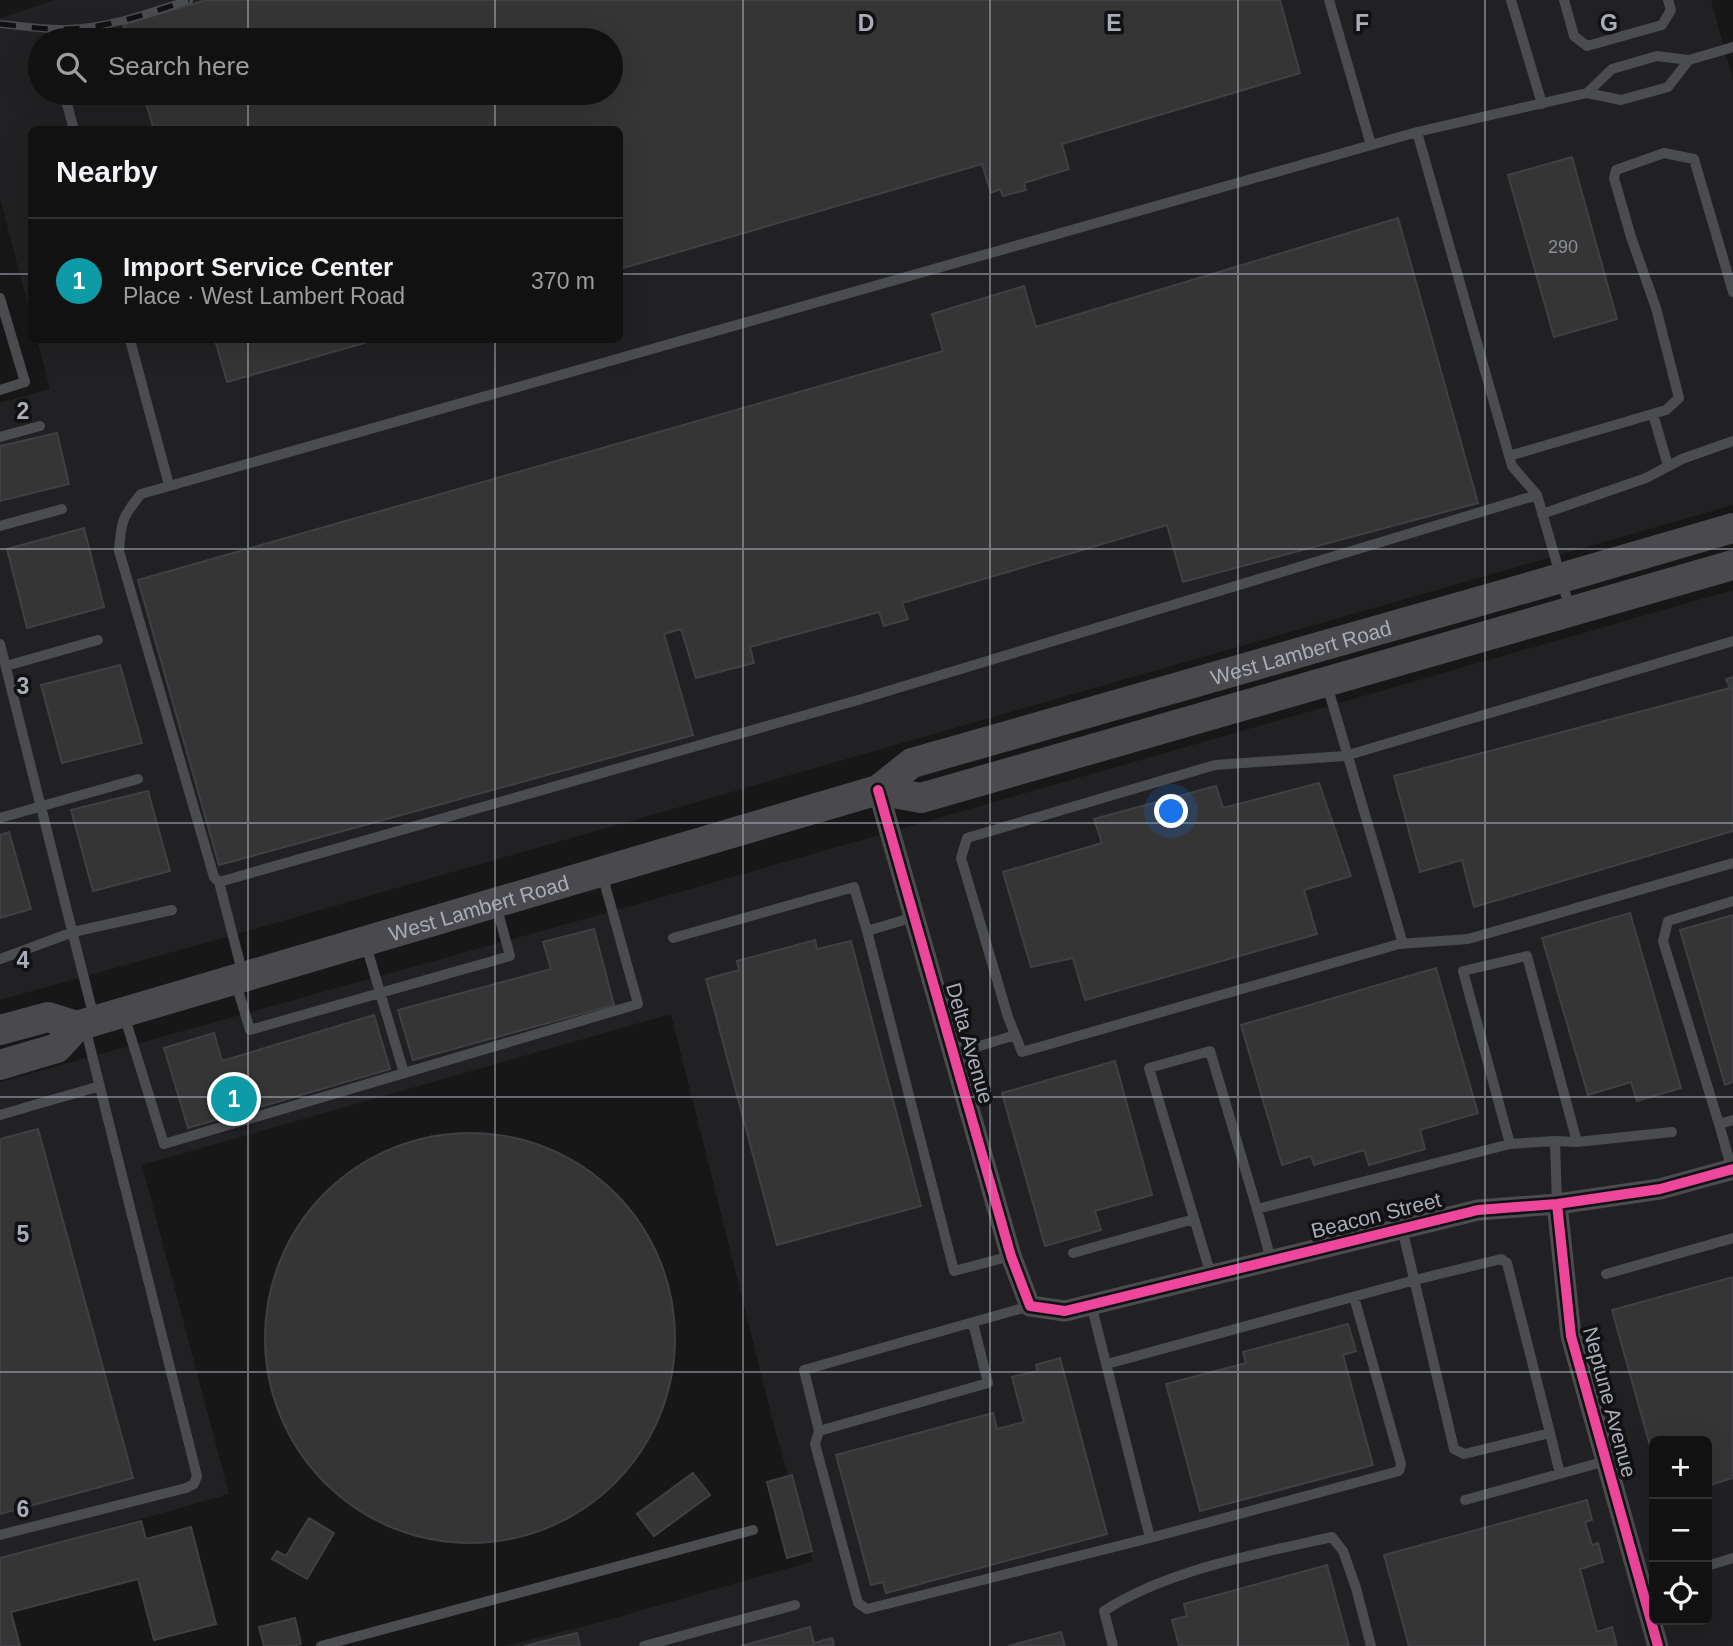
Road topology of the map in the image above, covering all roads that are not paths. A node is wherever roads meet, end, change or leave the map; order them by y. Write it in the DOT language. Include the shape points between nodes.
graph roads {
  1 [pos="1329,0"];
  2 [pos="1511,0"];
  3 [pos="1564,0"];
  4 [pos="1668,0"];
  5 [pos="1733,47"];
  6 [pos="1689,60"];
  7 [pos="1587,93"];
  8 [pos="1542,104"];
  9 [pos="67,105"];
  10 [pos="73,126"];
  11 [pos="1417,132"];
  12 [pos="1371,145"];
  13 [pos="1733,292"];
  14 [pos="0,298"];
  15 [pos="131,343"];
  16 [pos="0,390"];
  17 [pos="1653,414"];
  18 [pos="40,426"];
  19 [pos="0,437"];
  20 [pos="1733,441"];
  21 [pos="1509,456"];
  22 [pos="1668,466"];
  23 [pos="169,485"];
  24 [pos="1537,495"];
  25 [pos="62,509"];
  26 [pos="1542,513"];
  27 [pos="0,526"];
  28 [pos="1733,528"];
  29 [pos="1733,565"];
  30 [pos="1562,578"];
  31 [pos="1571,612"];
  32 [pos="98,640"];
  33 [pos="1733,641"];
  34 [pos="0,644"];
  35 [pos="6,666"];
  36 [pos="1326,682"];
  37 [pos="1348,755"];
  38 [pos="138,779"];
  39 [pos="878,790"];
  40 [pos="41,806"];
  41 [pos="0,818"];
  42 [pos="1733,863"];
  43 [pos="601,872"];
  44 [pos="219,882"];
  45 [pos="1733,901"];
  46 [pos="496,902"];
  47 [pos="172,910"];
  48 [pos="914,917"];
  49 [pos="867,931"];
  50 [pos="73,932"];
  51 [pos="673,938"];
  52 [pos="365,941"];
  53 [pos="1403,944"];
  54 [pos="0,959"];
  55 [pos="239,978"];
  56 [pos="380,992"];
  57 [pos="123,1012"];
  58 [pos="85,1023"];
  59 [pos="0,1030"];
  60 [pos="1015,1035"];
  61 [pos="954,1055"];
  62 [pos="0,1065"];
  63 [pos="404,1073"];
  64 [pos="100,1086"];
  65 [pos="0,1115"];
  66 [pos="1733,1120"];
  67 [pos="1719,1124"];
  68 [pos="1672,1132"];
  69 [pos="1555,1142"];
  70 [pos="1577,1142"];
  71 [pos="1510,1143"];
  72 [pos="1732,1169"];
  73 [pos="1557,1204"];
  74 [pos="1258,1209"];
  75 [pos="1194,1219"];
  76 [pos="1402,1228"];
  77 [pos="1733,1238"];
  78 [pos="1073,1253"];
  79 [pos="1011,1256"];
  80 [pos="1271,1260"];
  81 [pos="1606,1274"];
  82 [pos="1210,1275"];
  83 [pos="1415,1280"];
  84 [pos="1354,1297"];
  85 [pos="1091,1304"];
  86 [pos="1030,1306"];
  87 [pos="973,1323"];
  88 [pos="1107,1364"];
  89 [pos="820,1431"];
  90 [pos="1549,1433"];
  91 [pos="1606,1461"];
  92 [pos="1560,1474"];
  93 [pos="1465,1500"];
  94 [pos="753,1530"];
  95 [pos="0,1535"];
  96 [pos="1150,1538"];
  97 [pos="1733,1558"];
  98 [pos="1712,1564"];
  99 [pos="1648,1583"];
  100 [pos="794,1605"];
  101 [pos="321,1646"];
  102 [pos="644,1646"];
  103 [pos="1113,1646"];
  104 [pos="1371,1646"];
  105 [pos="1658,1646"];
  1 -- 12 [label="lane"];
  2 -- 8 [label="lane"];
  3 -- 4 [label="lane" via="1574,36 1587,46 1662,25 1671,10"];
  5 -- 6 [label="lane"];
  6 -- 7 [label="lane" via="1657,56 1612,69"];
  6 -- 7 [label="lane" via="1668,87 1620,100"];
  7 -- 8 [label="lane"];
  8 -- 11 [label="lane"];
  9 -- 10 [label="lane"];
  11 -- 12 [label="lane"];
  11 -- 21 [label="lane"];
  12 -- 23 [label="lane"];
  13 -- 17 [label="lane" via="1694,159 1664,153 1616,170 1614,178 1656,307 1679,398"];
  14 -- 16 [label="lane" via="25,382"];
  15 -- 23 [label="lane"];
  17 -- 21 [label="lane"];
  17 -- 22 [label="lane"];
  18 -- 19 [label="lane"];
  20 -- 22 [label="lane"];
  21 -- 24 [label="lane"];
  22 -- 26 [label="lane" via="1646,478"];
  23 -- 44 [label="lane" via="141,494 129,508 121,524 119,551"];
  24 -- 26 [label="lane"];
  24 -- 44 [label="lane" via="858,700"];
  25 -- 27 [label="lane"];
  26 -- 30 [label="lane"];
  28 -- 30 [label="main road, West Lambert Road"];
  29 -- 31 [label="main road, West Lambert Road"];
  30 -- 31 [label="lane"];
  30 -- 39 [label="main road, West Lambert Road" via="912,763"];
  31 -- 36 [label="main road, West Lambert Road"];
  32 -- 35 [label="lane"];
  33 -- 37 [label="lane"];
  34 -- 35 [label="lane"];
  35 -- 40 [label="lane"];
  36 -- 37 [label="lane"];
  36 -- 39 [label="main road, West Lambert Road" via="920,798"];
  37 -- 53 [label="lane"];
  37 -- 60 [label="lane" via="1215,765 967,838 961,858"];
  38 -- 40 [label="lane"];
  39 -- 43 [label="main road, West Lambert Road"];
  39 -- 48 [label="street, Delta Avenue"];
  40 -- 41 [label="lane"];
  40 -- 50 [label="lane"];
  42 -- 53 [label="lane" via="1468,939"];
  43 -- 46 [label="main road, West Lambert Road"];
  43 -- 63 [label="lane" via="638,1004"];
  44 -- 55 [label="lane"];
  45 -- 67 [label="lane" via="1668,921 1664,941"];
  46 -- 52 [label="main road, West Lambert Road"];
  46 -- 56 [label="lane" via="510,956"];
  47 -- 50 [label="lane"];
  48 -- 49 [label="lane"];
  48 -- 61 [label="street, Delta Avenue"];
  49 -- 51 [label="lane" via="854,887"];
  49 -- 79 [label="lane" via="954,1272"];
  50 -- 54 [label="lane"];
  50 -- 58 [label="lane"];
  52 -- 55 [label="main road, West Lambert Road"];
  52 -- 56 [label="lane"];
  53 -- 60 [label="lane" via="1022,1052"];
  55 -- 56 [label="lane" via="250,1030"];
  55 -- 57 [label="main road, West Lambert Road"];
  56 -- 63 [label="lane"];
  57 -- 58 [label="main road, West Lambert Road"];
  57 -- 63 [label="lane" via="164,1144"];
  58 -- 59 [label="main road, West Lambert Road" via="48,1017"];
  58 -- 62 [label="main road, West Lambert Road" via="57,1048"];
  58 -- 64 [label="lane"];
  60 -- 61 [label="lane"];
  61 -- 79 [label="street, Delta Avenue"];
  64 -- 65 [label="lane"];
  64 -- 95 [label="lane" via="197,1476 186,1488"];
  66 -- 67 [label="lane"];
  67 -- 72 [label="lane"];
  68 -- 70 [label="lane"];
  69 -- 70 [label="lane"];
  69 -- 71 [label="lane"];
  69 -- 73 [label="lane"];
  70 -- 71 [label="lane" via="1527,956 1463,971"];
  71 -- 74 [label="lane"];
  72 -- 73 [label="street, Beacon Street" via="1660,1189"];
  73 -- 76 [label="street, Beacon Street" via="1478,1210"];
  73 -- 91 [label="street, Neptune Avenue" via="1571,1336"];
  74 -- 75 [label="lane" via="1210,1051 1149,1068"];
  74 -- 80 [label="lane"];
  75 -- 78 [label="lane"];
  75 -- 82 [label="lane"];
  76 -- 80 [label="street, Beacon Street"];
  76 -- 83 [label="lane"];
  77 -- 81 [label="lane"];
  79 -- 86 [label="street, Delta Avenue"];
  80 -- 82 [label="street, Beacon Street"];
  82 -- 85 [label="street, Beacon Street"];
  83 -- 84 [label="lane"];
  83 -- 90 [label="lane" via="1501,1259 1507,1263"];
  83 -- 90 [label="lane" via="1454,1449 1464,1454"];
  84 -- 88 [label="lane"];
  84 -- 96 [label="lane" via="1401,1464 1399,1471"];
  85 -- 86 [label="street, Beacon Street" via="1065,1311"];
  85 -- 88 [label="lane"];
  86 -- 87 [label="lane"];
  87 -- 89 [label="lane" via="988,1383"];
  87 -- 89 [label="lane" via="804,1370"];
  88 -- 96 [label="lane"];
  89 -- 96 [label="lane" via="814,1444 859,1603 867,1609"];
  90 -- 92 [label="lane"];
  91 -- 92 [label="lane"];
  91 -- 99 [label="street, Neptune Avenue"];
  92 -- 93 [label="lane"];
  94 -- 101 [label="lane"];
  97 -- 98 [label="lane"];
  99 -- 105 [label="street, Neptune Avenue"];
  100 -- 102 [label="lane"];
  103 -- 104 [label="lane" via="1104,1611 1125,1597 1197,1569 1332,1537 1343,1551"];
}
